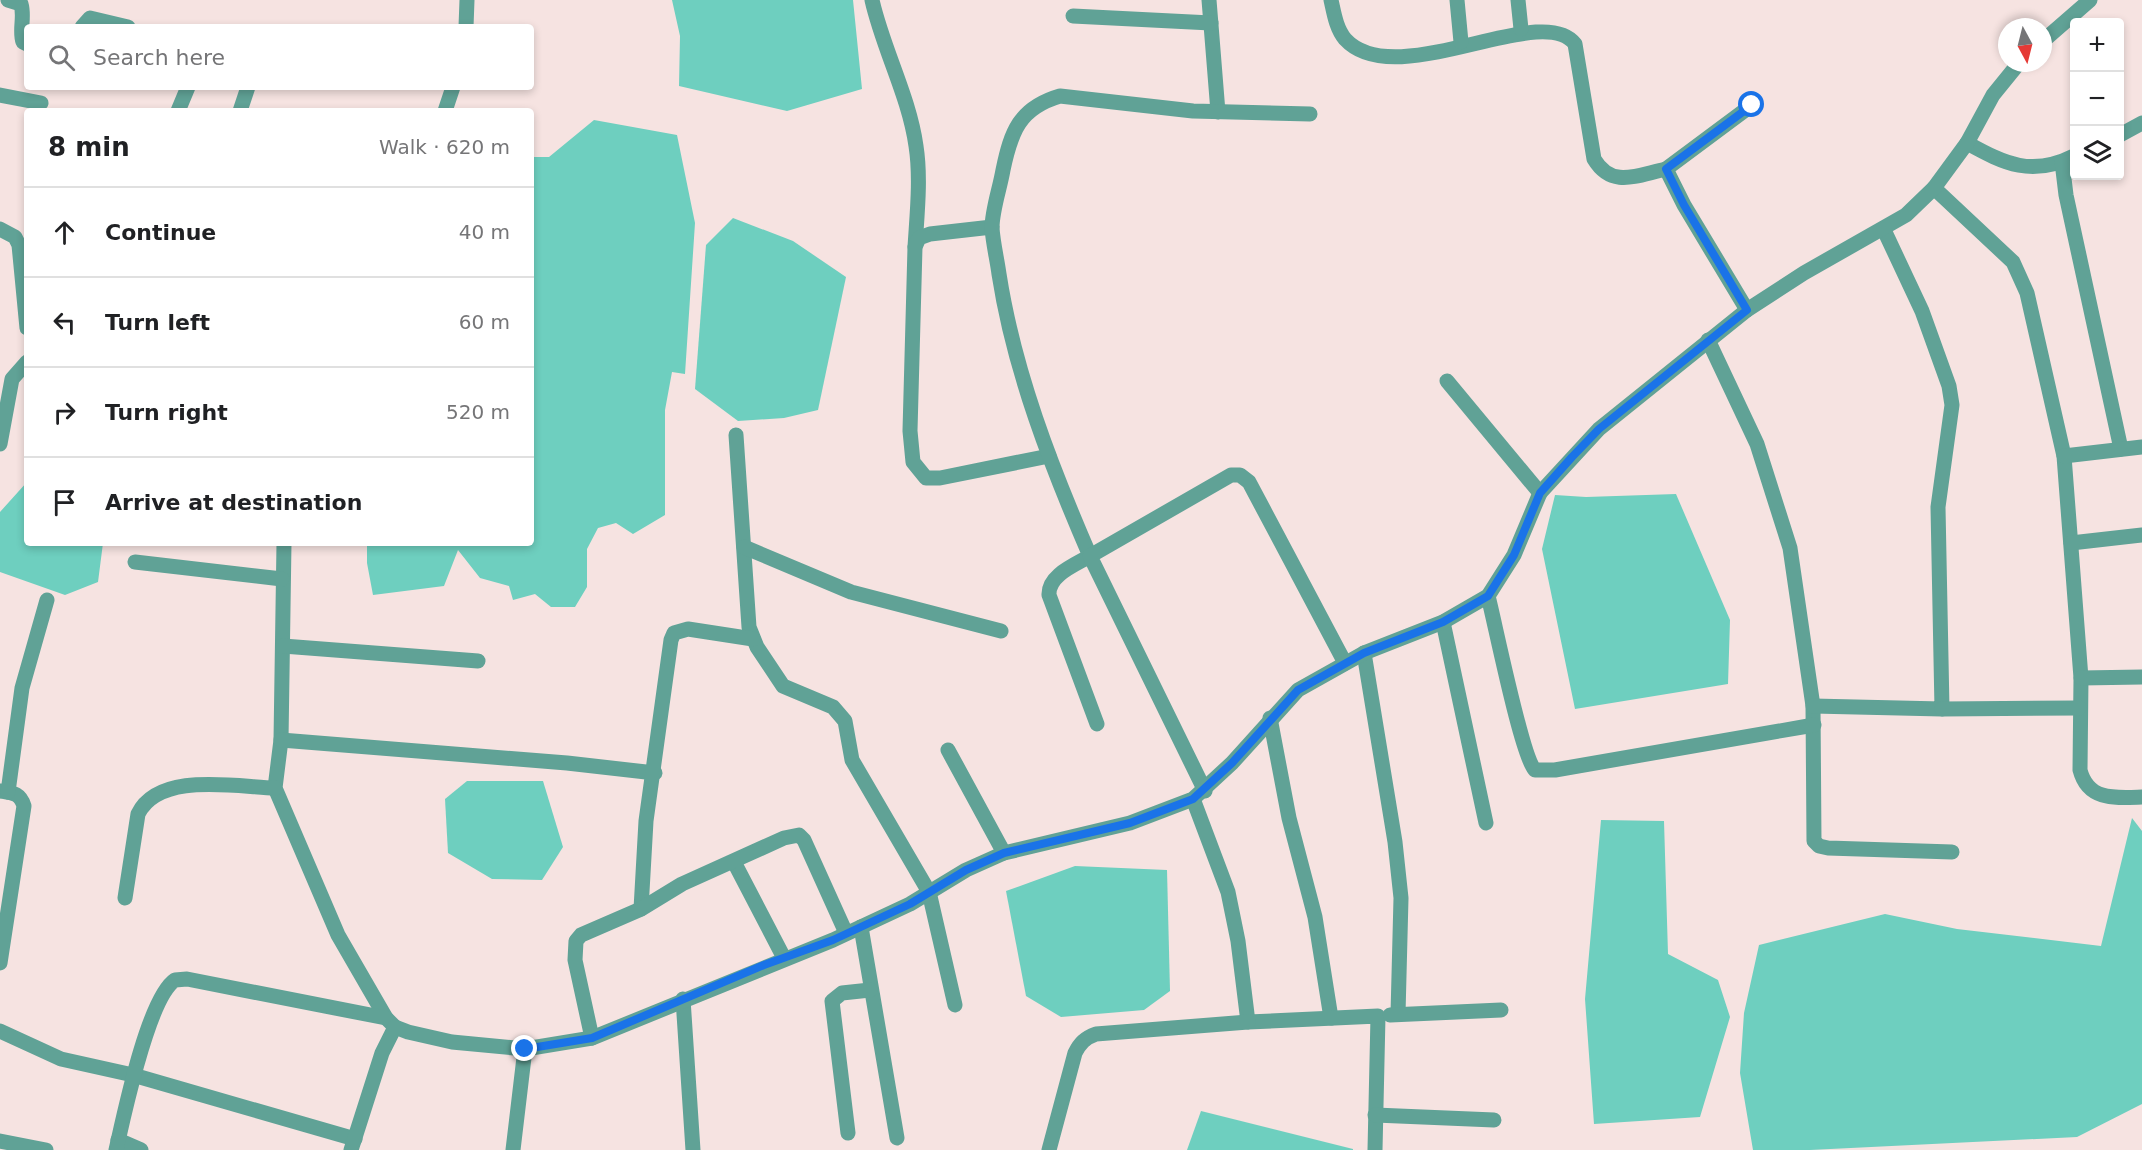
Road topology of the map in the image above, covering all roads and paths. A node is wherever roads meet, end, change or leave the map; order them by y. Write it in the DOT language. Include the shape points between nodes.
graph roads {
  1 [pos="8,0"];
  2 [pos="467,0"];
  3 [pos="872,0"];
  4 [pos="1209,0"];
  5 [pos="1331,0"];
  6 [pos="1457,0"];
  7 [pos="1518,0"];
  8 [pos="2090,0"];
  9 [pos="1073,16"];
  10 [pos="1211,23"];
  11 [pos="85,24"];
  12 [pos="115,24"];
  13 [pos="466,24"];
  14 [pos="1521,29"];
  15 [pos="2052,32"];
  16 [pos="24,42"];
  17 [pos="1461,42"];
  18 [pos="2012,72"];
  19 [pos="187,90"];
  20 [pos="247,90"];
  21 [pos="452,90"];
  22 [pos="0,95"];
  23 [pos="41,103"];
  24 [pos="1752,105"];
  25 [pos="179,108"];
  26 [pos="241,108"];
  27 [pos="446,108"];
  28 [pos="1218,112"];
  29 [pos="1310,114"];
  30 [pos="2142,123"];
  31 [pos="2124,133"];
  32 [pos="1967,143"];
  33 [pos="2068,159"];
  34 [pos="1666,169"];
  35 [pos="1934,188"];
  36 [pos="992,227"];
  37 [pos="0,229"];
  38 [pos="1884,230"];
  39 [pos="915,247"];
  40 [pos="24,297"];
  41 [pos="1747,310"];
  42 [pos="1708,340"];
  43 [pos="24,365"];
  44 [pos="1447,381"];
  45 [pos="736,435"];
  46 [pos="0,444"];
  47 [pos="2142,447"];
  48 [pos="2121,449"];
  49 [pos="1049,456"];
  50 [pos="2064,456"];
  51 [pos="1540,493"];
  52 [pos="2142,535"];
  53 [pos="2071,543"];
  54 [pos="284,546"];
  55 [pos="744,547"];
  56 [pos="1090,556"];
  57 [pos="135,562"];
  58 [pos="282,579"];
  59 [pos="1488,596"];
  60 [pos="47,600"];
  61 [pos="1443,622"];
  62 [pos="1001,631"];
  63 [pos="753,639"];
  64 [pos="283,646"];
  65 [pos="1364,653"];
  66 [pos="478,660"];
  67 [pos="1345,663"];
  68 [pos="2142,677"];
  69 [pos="2081,678"];
  70 [pos="1814,706"];
  71 [pos="2079,708"];
  72 [pos="1942,709"];
  73 [pos="1270,718"];
  74 [pos="1097,724"];
  75 [pos="1814,725"];
  76 [pos="281,740"];
  77 [pos="948,750"];
  78 [pos="655,773"];
  79 [pos="275,788"];
  80 [pos="4,791"];
  81 [pos="1199,795"];
  82 [pos="2142,797"];
  83 [pos="1486,823"];
  84 [pos="1952,852"];
  85 [pos="1004,853"];
  86 [pos="734,862"];
  87 [pos="929,892"];
  88 [pos="125,898"];
  89 [pos="641,909"];
  90 [pos="861,927"];
  91 [pos="846,933"];
  92 [pos="784,958"];
  93 [pos="0,963"];
  94 [pos="870,990"];
  95 [pos="683,999"];
  96 [pos="955,1005"];
  97 [pos="1501,1010"];
  98 [pos="1398,1014"];
  99 [pos="1378,1016"];
  100 [pos="1331,1018"];
  101 [pos="391,1022"];
  102 [pos="1248,1022"];
  103 [pos="0,1031"];
  104 [pos="592,1038"];
  105 [pos="525,1049"];
  106 [pos="133,1075"];
  107 [pos="1375,1115"];
  108 [pos="1494,1120"];
  109 [pos="848,1133"];
  110 [pos="897,1138"];
  111 [pos="0,1141"];
  112 [pos="117,1145"];
  113 [pos="353,1145"];
  114 [pos="46,1150"];
  115 [pos="141,1150"];
  116 [pos="513,1150"];
  117 [pos="693,1150"];
  118 [pos="1049,1150"];
  119 [pos="1375,1150"];
  1 -- 16 [label="street" via="21,4 20,35"];
  2 -- 13 [label="street"];
  3 -- 39 [label="street" via="916,146"];
  4 -- 10 [label="street"];
  5 -- 17 [label="street" via="1345,38 1372,55 1394,57"];
  6 -- 17 [label="street"];
  7 -- 14 [label="street"];
  8 -- 15 [label="street"];
  9 -- 10 [label="street"];
  10 -- 28 [label="street"];
  11 -- 12 [label="street" via="90,18"];
  14 -- 17 [label="street"];
  14 -- 34 [label="street" via="1559,30 1569,34 1575,44 1594,159 1606,175 1615,178"];
  18 -- 32 [label="street" via="1993,95"];
  19 -- 25 [label="street"];
  20 -- 26 [label="street"];
  21 -- 27 [label="street"];
  22 -- 23 [label="street"];
  24 -- 34 [label="street"];
  28 -- 29 [label="street"];
  28 -- 36 [label="street" via="1060,96 1047,100 1020,120 1010,136"];
  30 -- 31 [label="street"];
  32 -- 33 [label="street" via="2016,166 2037,167"];
  32 -- 35 [label="street"];
  33 -- 48 [label="street" via="2066,195"];
  34 -- 41 [label="street"];
  35 -- 38 [label="street"];
  35 -- 50 [label="street" via="2002,249 2022,276"];
  36 -- 39 [label="street" via="930,234 919,238"];
  36 -- 49 [label="street" via="1010,332"];
  37 -- 40 [label="street" via="15,237 19,245"];
  38 -- 41 [label="street" via="1804,273"];
  38 -- 72 [label="street" via="1922,310 1952,405 1938,507"];
  39 -- 49 [label="street" via="910,431 917,470 926,478 940,478"];
  41 -- 42 [label="street"];
  42 -- 51 [label="street" via="1599,429"];
  42 -- 70 [label="street" via="1757,444 1790,548"];
  43 -- 46 [label="street" via="12,379"];
  44 -- 51 [label="street"];
  45 -- 55 [label="street"];
  47 -- 48 [label="street"];
  48 -- 50 [label="street"];
  49 -- 56 [label="street"];
  50 -- 53 [label="street"];
  51 -- 59 [label="street" via="1514,555"];
  52 -- 53 [label="street"];
  53 -- 69 [label="street"];
  54 -- 58 [label="street"];
  55 -- 62 [label="street" via="851,592"];
  55 -- 63 [label="street"];
  56 -- 67 [label="street" via="1231,475 1240,475 1249,482"];
  56 -- 74 [label="street" via="1058,576 1051,583 1049,595"];
  56 -- 81 [label="street"];
  57 -- 58 [label="street"];
  58 -- 64 [label="street"];
  59 -- 61 [label="street"];
  59 -- 75 [label="street" via="1528,757 1535,770 1555,770"];
  60 -- 80 [label="street" via="22,688"];
  61 -- 65 [label="street"];
  61 -- 83 [label="street"];
  63 -- 78 [label="street" via="688,629 674,633"];
  63 -- 87 [label="street" via="783,686 833,707 840,714 848,731 852,760"];
  64 -- 66 [label="street"];
  64 -- 76 [label="street"];
  65 -- 67 [label="street"];
  65 -- 98 [label="street" via="1401,898"];
  67 -- 73 [label="street" via="1298,690"];
  68 -- 69 [label="street"];
  69 -- 71 [label="street"];
  70 -- 72 [label="street"];
  70 -- 75 [label="street"];
  71 -- 72 [label="street"];
  71 -- 82 [label="street" via="2083,782 2100,796"];
  73 -- 81 [label="street"];
  73 -- 100 [label="street" via="1289,819 1313,906"];
  75 -- 84 [label="street" via="1814,841 1819,846"];
  76 -- 78 [label="street"];
  76 -- 79 [label="street"];
  77 -- 85 [label="street"];
  78 -- 89 [label="street" via="646,821"];
  79 -- 88 [label="street" via="179,785 154,795 138,814"];
  79 -- 101 [label="street" via="338,935"];
  80 -- 93 [label="street" via="22,798 24,806"];
  81 -- 85 [label="street" via="1130,823"];
  81 -- 102 [label="street" via="1228,892"];
  85 -- 87 [label="street"];
  86 -- 89 [label="street" via="682,884"];
  86 -- 91 [label="street" via="799,835"];
  86 -- 92 [label="street"];
  87 -- 90 [label="street"];
  87 -- 96 [label="street"];
  89 -- 104 [label="street" via="581,935 576,941 575,960"];
  90 -- 91 [label="street"];
  90 -- 94 [label="street"];
  91 -- 92 [label="street"];
  92 -- 95 [label="street"];
  94 -- 109 [label="street" via="842,993 832,1001"];
  94 -- 110 [label="street"];
  95 -- 104 [label="street"];
  95 -- 117 [label="street"];
  97 -- 98 [label="street"];
  98 -- 99 [label="street"];
  99 -- 100 [label="street"];
  99 -- 107 [label="street"];
  100 -- 102 [label="street"];
  101 -- 105 [label="street" via="452,1042"];
  101 -- 106 [label="street" via="187,979 175,980 162,995"];
  101 -- 113 [label="street"];
  102 -- 118 [label="street" via="1087,1037 1075,1053"];
  103 -- 106 [label="street" via="61,1059"];
  104 -- 105 [label="street"];
  105 -- 116 [label="street"];
  106 -- 112 [label="street"];
  106 -- 113 [label="street"];
  107 -- 108 [label="street"];
  107 -- 119 [label="street"];
  111 -- 114 [label="street"];
  112 -- 115 [label="street"];
}
